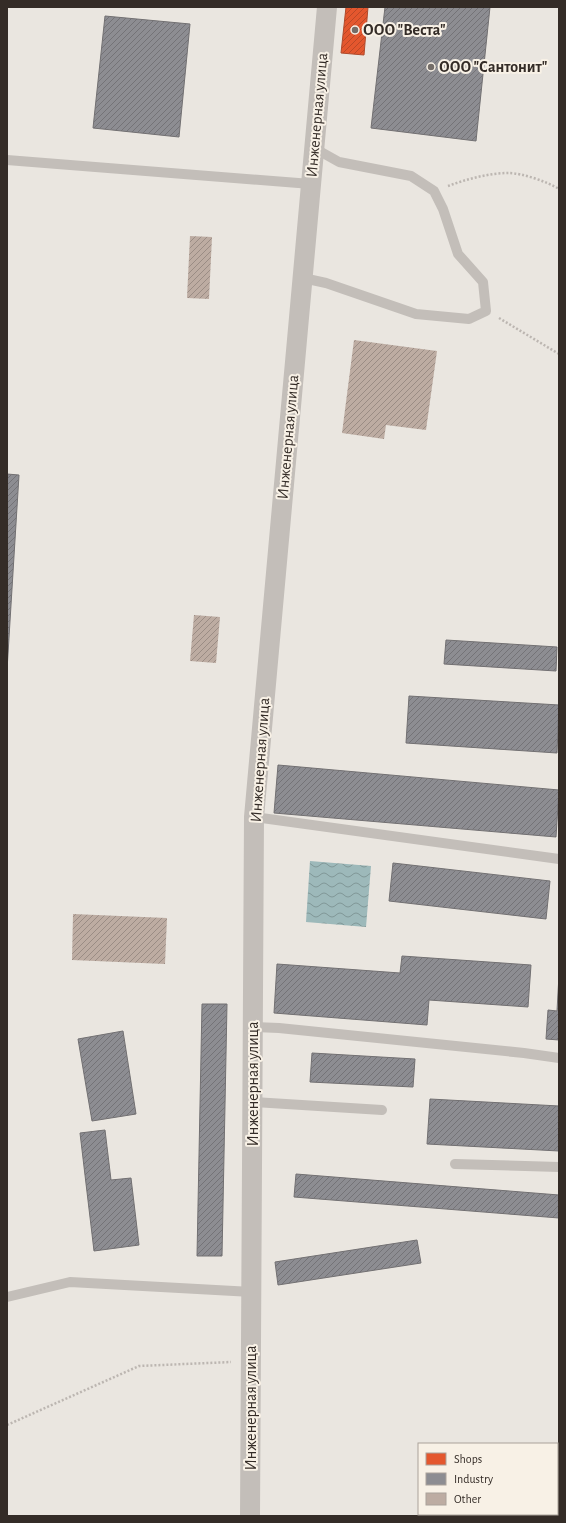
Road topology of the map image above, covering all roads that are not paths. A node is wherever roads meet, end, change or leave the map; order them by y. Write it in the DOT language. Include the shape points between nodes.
graph roads {
  1 [pos="327,7"];
  2 [pos="314,148"];
  3 [pos="7,160"];
  4 [pos="311,184"];
  5 [pos="303,278"];
  6 [pos="254,817"];
  7 [pos="559,859"];
  8 [pos="253,1027"];
  9 [pos="559,1058"];
  10 [pos="253,1102"];
  11 [pos="382,1110"];
  12 [pos="455,1164"];
  13 [pos="559,1166"];
  14 [pos="252,1292"];
  15 [pos="7,1297"];
  16 [pos="250,1516"];
  1 -- 2 [label="street, Инженерная улица"];
  2 -- 4 [label="street, Инженерная улица"];
  2 -- 5 [label="lane" via="339,162 411,176 434,191 443,209 458,254 482,282 486,310 469,319 416,314 326,283"];
  3 -- 4 [label="lane"];
  4 -- 5 [label="street, Инженерная улица"];
  5 -- 6 [label="street, Инженерная улица"];
  6 -- 7 [label="lane"];
  6 -- 8 [label="street, Инженерная улица"];
  8 -- 9 [label="lane" via="461,1046"];
  8 -- 10 [label="street, Инженерная улица"];
  10 -- 11 [label="lane"];
  10 -- 14 [label="street, Инженерная улица"];
  12 -- 13 [label="lane"];
  14 -- 15 [label="lane" via="70,1282"];
  14 -- 16 [label="street, Инженерная улица"];
}
